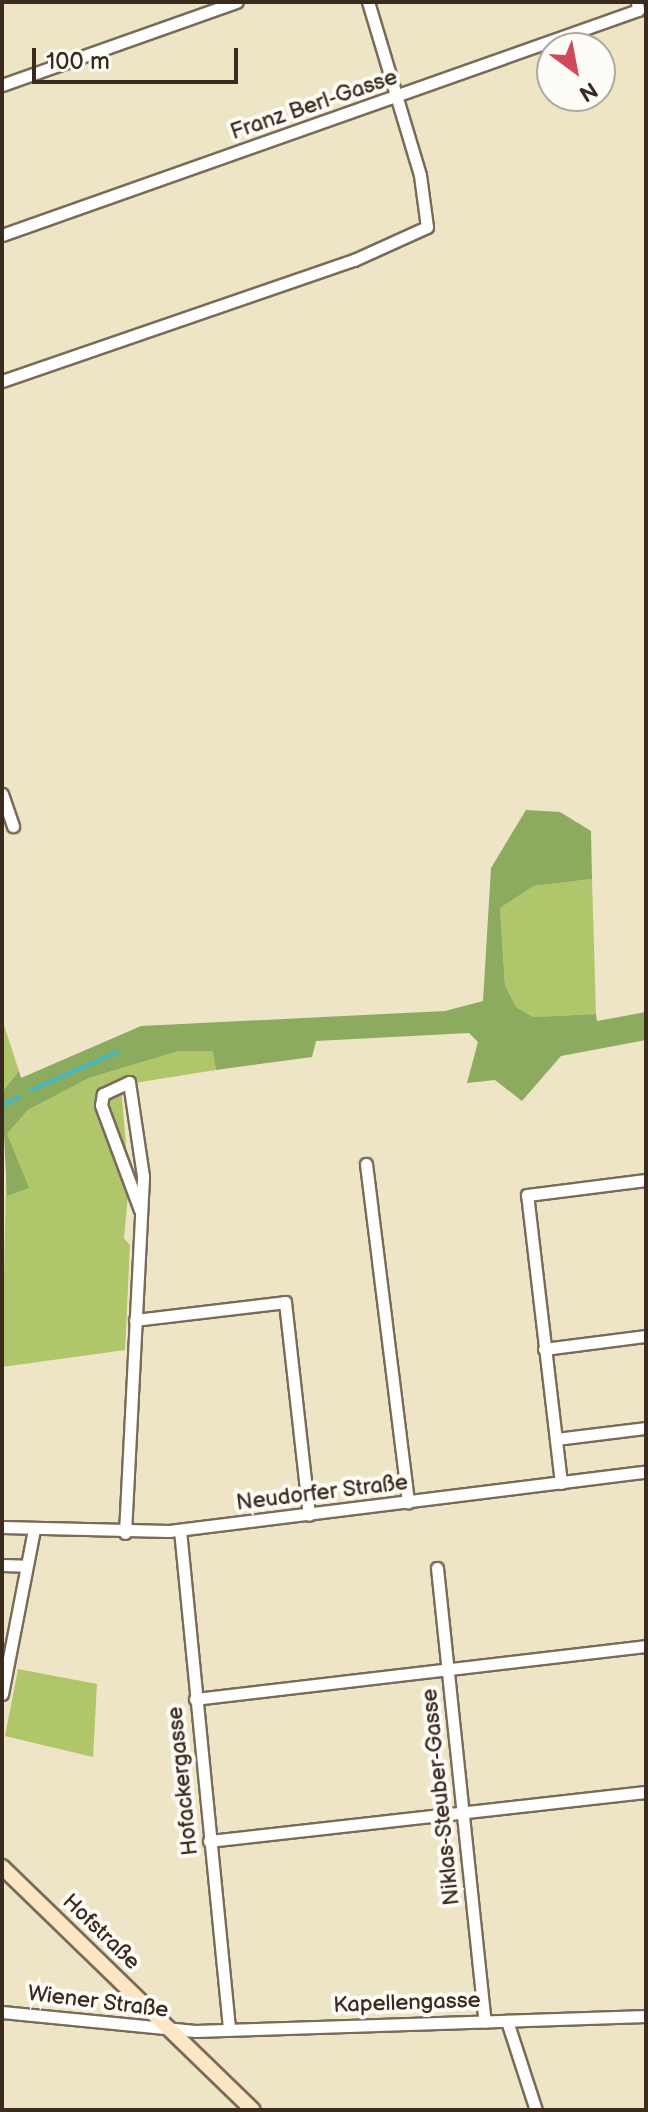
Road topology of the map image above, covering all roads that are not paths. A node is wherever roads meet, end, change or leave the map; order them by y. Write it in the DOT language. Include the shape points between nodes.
graph roads {
  1 [pos="237,2"];
  2 [pos="368,2"];
  3 [pos="638,6"];
  4 [pos="2,85"];
  5 [pos="399,97"];
  6 [pos="2,235"];
  7 [pos="2,381"];
  8 [pos="2,794"];
  9 [pos="13,826"];
  10 [pos="366,1164"];
  11 [pos="646,1180"];
  12 [pos="140,1210"];
  13 [pos="135,1320"];
  14 [pos="646,1336"];
  15 [pos="544,1349"];
  16 [pos="646,1428"];
  17 [pos="556,1439"];
  18 [pos="646,1472"];
  19 [pos="561,1483"];
  20 [pos="408,1502"];
  21 [pos="309,1515"];
  22 [pos="2,1527"];
  23 [pos="34,1529"];
  24 [pos="180,1530"];
  25 [pos="125,1533"];
  26 [pos="2,1565"];
  27 [pos="26,1566"];
  28 [pos="437,1568"];
  29 [pos="646,1646"];
  30 [pos="446,1670"];
  31 [pos="2,1694"];
  32 [pos="195,1699"];
  33 [pos="646,1792"];
  34 [pos="464,1812"];
  35 [pos="209,1841"];
  36 [pos="2,1867"];
  37 [pos="2,2012"];
  38 [pos="646,2016"];
  39 [pos="485,2021"];
  40 [pos="507,2021"];
  41 [pos="170,2028"];
  42 [pos="229,2028"];
  43 [pos="253,2110"];
  44 [pos="536,2110"];
  1 -- 4 [label="street"];
  2 -- 5 [label="street"];
  3 -- 5 [label="street, Franz Berl-Gasse"];
  5 -- 6 [label="street, Franz Berl-Gasse"];
  5 -- 7 [label="street" via="430,215 427,227 354,260"];
  8 -- 9 [label="street"];
  10 -- 20 [label="street"];
  11 -- 15 [label="street" via="527,1195"];
  12 -- 12 [label="street" via="101,1105 103,1094 129,1082 143,1176"];
  12 -- 13 [label="street"];
  13 -- 21 [label="street" via="285,1302"];
  13 -- 25 [label="street"];
  14 -- 15 [label="street"];
  15 -- 17 [label="street"];
  16 -- 17 [label="street"];
  17 -- 19 [label="street"];
  18 -- 19 [label="street, Neudorfer Straße"];
  19 -- 20 [label="street, Neudorfer Straße"];
  20 -- 21 [label="street, Neudorfer Straße"];
  21 -- 24 [label="street, Neudorfer Straße"];
  22 -- 23 [label="street, Neudorfer Straße"];
  23 -- 25 [label="street, Neudorfer Straße"];
  23 -- 27 [label="street"];
  24 -- 25 [label="street, Neudorfer Straße"];
  24 -- 32 [label="street, Hofackergasse"];
  26 -- 27 [label="street"];
  27 -- 31 [label="street"];
  28 -- 30 [label="street, Niklas-Steuber-Gasse"];
  29 -- 30 [label="street"];
  30 -- 32 [label="street"];
  30 -- 34 [label="street, Niklas-Steuber-Gasse"];
  32 -- 35 [label="street, Hofackergasse"];
  33 -- 34 [label="street"];
  34 -- 35 [label="street"];
  34 -- 39 [label="street, Niklas-Steuber-Gasse"];
  35 -- 42 [label="street, Hofackergasse"];
  36 -- 41 [label="main road, Hofstraße"];
  37 -- 41 [label="street, Wiener Straße"];
  38 -- 40 [label="street, Kapellengasse"];
  39 -- 40 [label="street, Kapellengasse"];
  39 -- 42 [label="street, Kapellengasse"];
  40 -- 44 [label="street"];
  41 -- 42 [label="street, Kapellengasse"];
  41 -- 43 [label="main road, Wiener Straße"];
}
